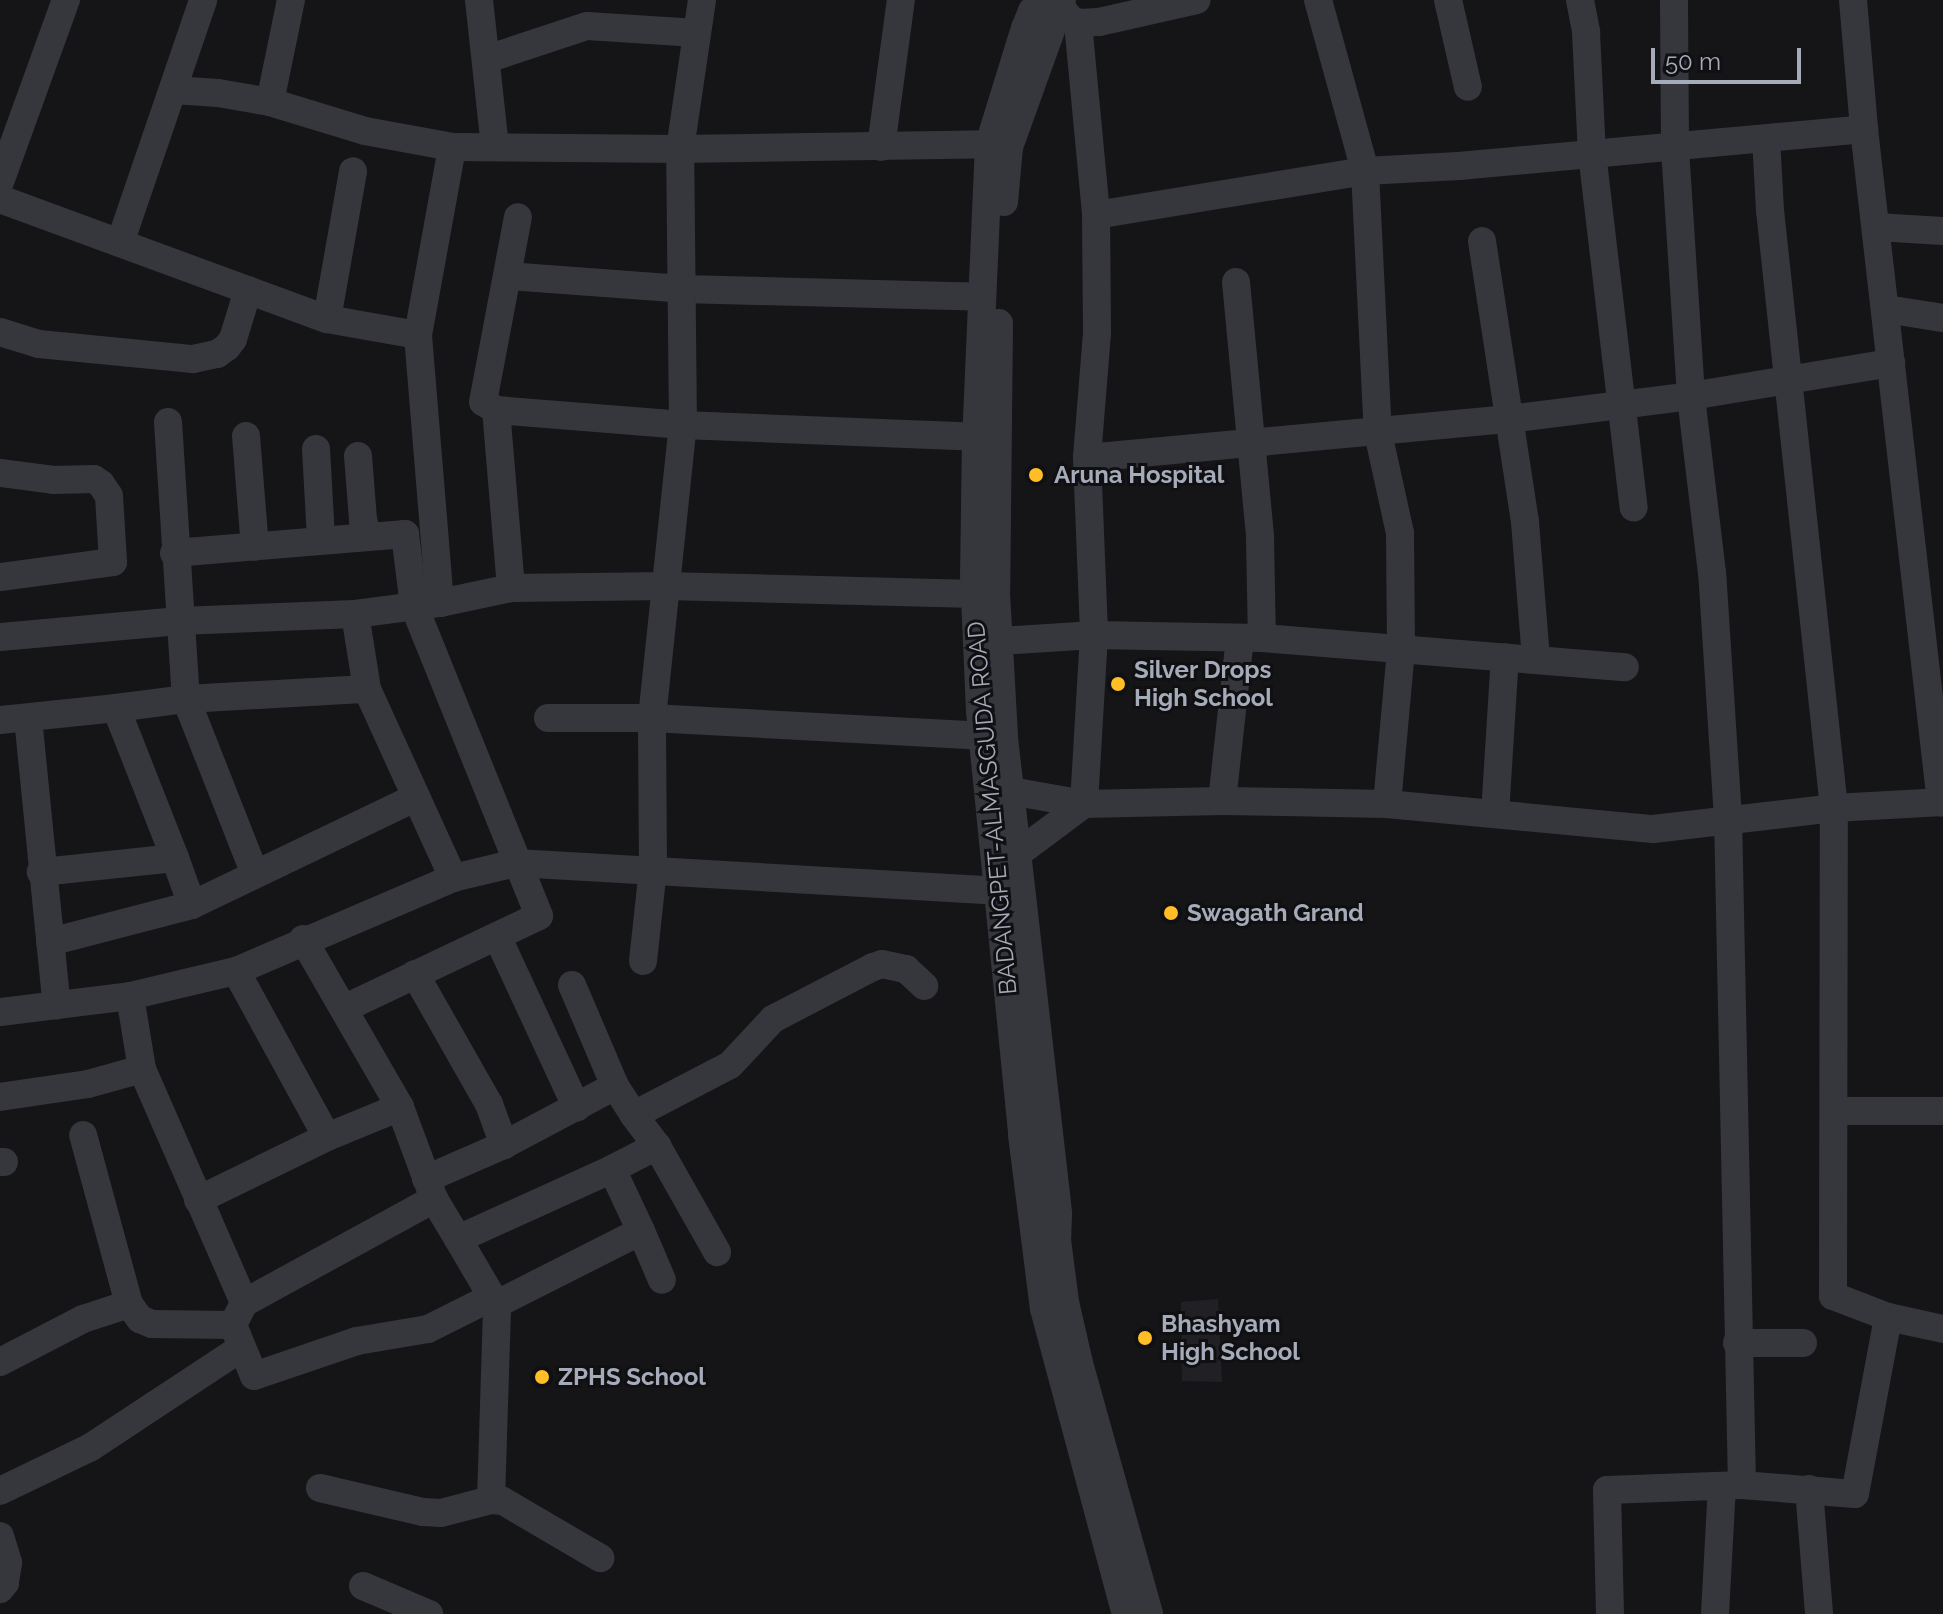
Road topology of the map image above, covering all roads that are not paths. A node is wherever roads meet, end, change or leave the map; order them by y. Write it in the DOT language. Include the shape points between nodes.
graph roads {
  1 [pos="66,0"];
  2 [pos="203,0"];
  3 [pos="291,0"];
  4 [pos="479,0"];
  5 [pos="702,0"];
  6 [pos="901,0"];
  7 [pos="1197,0"];
  8 [pos="1318,0"];
  9 [pos="1448,0"];
  10 [pos="1580,0"];
  11 [pos="1674,0"];
  12 [pos="1853,0"];
  13 [pos="1060,5"];
  14 [pos="586,13"];
  15 [pos="697,33"];
  16 [pos="487,59"];
  17 [pos="1468,87"];
  18 [pos="173,90"];
  19 [pos="270,102"];
  20 [pos="1864,129"];
  21 [pos="1766,139"];
  22 [pos="989,144"];
  23 [pos="1675,146"];
  24 [pos="452,147"];
  25 [pos="495,147"];
  26 [pos="881,147"];
  27 [pos="680,149"];
  28 [pos="1592,153"];
  29 [pos="353,171"];
  30 [pos="1365,171"];
  31 [pos="0,182"];
  32 [pos="0,199"];
  33 [pos="1096,215"];
  34 [pos="518,217"];
  35 [pos="1877,227"];
  36 [pos="1943,231"];
  37 [pos="1482,241"];
  38 [pos="120,243"];
  39 [pos="507,276"];
  40 [pos="1236,282"];
  41 [pos="683,289"];
  42 [pos="248,290"];
  43 [pos="981,297"];
  44 [pos="1886,309"];
  45 [pos="1943,318"];
  46 [pos="327,319"];
  47 [pos="0,332"];
  48 [pos="418,335"];
  49 [pos="1891,363"];
  50 [pos="1791,380"];
  51 [pos="1691,396"];
  52 [pos="1623,403"];
  53 [pos="496,410"];
  54 [pos="1509,419"];
  55 [pos="168,422"];
  56 [pos="683,425"];
  57 [pos="1378,433"];
  58 [pos="246,436"];
  59 [pos="976,437"];
  60 [pos="1252,441"];
  61 [pos="316,449"];
  62 [pos="358,456"];
  63 [pos="1087,458"];
  64 [pos="0,473"];
  65 [pos="1634,508"];
  66 [pos="368,536"];
  67 [pos="321,539"];
  68 [pos="255,547"];
  69 [pos="174,553"];
  70 [pos="0,578"];
  71 [pos="668,586"];
  72 [pos="511,588"];
  73 [pos="975,594"];
  74 [pos="427,604"];
  75 [pos="355,614"];
  76 [pos="179,621"];
  77 [pos="1094,635"];
  78 [pos="0,637"];
  79 [pos="1251,638"];
  80 [pos="999,641"];
  81 [pos="1401,650"];
  82 [pos="1505,657"];
  83 [pos="1536,658"];
  84 [pos="1625,667"];
  85 [pos="367,689"];
  86 [pos="186,699"];
  87 [pos="116,708"];
  88 [pos="548,718"];
  89 [pos="652,718"];
  90 [pos="14,719"];
  91 [pos="982,736"];
  92 [pos="998,792"];
  93 [pos="416,797"];
  94 [pos="1222,801"];
  95 [pos="1942,803"];
  96 [pos="1084,804"];
  97 [pos="1387,804"];
  98 [pos="1834,808"];
  99 [pos="1495,814"];
  100 [pos="1728,818"];
  101 [pos="1005,855"];
  102 [pos="175,858"];
  103 [pos="516,863"];
  104 [pos="653,869"];
  105 [pos="41,872"];
  106 [pos="255,874"];
  107 [pos="453,878"];
  108 [pos="997,891"];
  109 [pos="192,905"];
  110 [pos="498,938"];
  111 [pos="303,939"];
  112 [pos="50,942"];
  113 [pos="643,961"];
  114 [pos="236,971"];
  115 [pos="415,974"];
  116 [pos="572,985"];
  117 [pos="924,986"];
  118 [pos="130,996"];
  119 [pos="57,1006"];
  120 [pos="345,1008"];
  121 [pos="0,1012"];
  122 [pos="142,1069"];
  123 [pos="615,1086"];
  124 [pos="0,1097"];
  125 [pos="400,1107"];
  126 [pos="577,1108"];
  127 [pos="1836,1111"];
  128 [pos="1943,1111"];
  129 [pos="634,1115"];
  130 [pos="83,1135"];
  131 [pos="327,1137"];
  132 [pos="504,1145"];
  133 [pos="657,1146"];
  134 [pos="612,1169"];
  135 [pos="430,1189"];
  136 [pos="198,1200"];
  137 [pos="641,1231"];
  138 [pos="458,1239"];
  139 [pos="717,1252"];
  140 [pos="662,1280"];
  141 [pos="494,1300"];
  142 [pos="129,1304"];
  143 [pos="1888,1317"];
  144 [pos="240,1325"];
  145 [pos="1943,1329"];
  146 [pos="1737,1343"];
  147 [pos="1803,1343"];
  148 [pos="0,1362"];
  149 [pos="1732,1486"];
  150 [pos="320,1488"];
  151 [pos="1809,1489"];
  152 [pos="0,1491"];
  153 [pos="491,1500"];
  154 [pos="0,1536"];
  155 [pos="600,1558"];
  156 [pos="363,1586"];
  157 [pos="0,1589"];
  158 [pos="429,1614"];
  159 [pos="1126,1614"];
  160 [pos="1149,1614"];
  161 [pos="1610,1614"];
  162 [pos="1715,1614"];
  163 [pos="1819,1614"];
  1 -- 31 [label="street"];
  2 -- 18 [label="street"];
  3 -- 19 [label="street"];
  4 -- 16 [label="street"];
  5 -- 15 [label="street"];
  6 -- 26 [label="street"];
  7 -- 13 [label="street" via="1099,22"];
  8 -- 30 [label="street"];
  9 -- 17 [label="street"];
  10 -- 28 [label="street"];
  11 -- 23 [label="street"];
  12 -- 20 [label="street"];
  13 -- 22 [label="street, BADANGPET-ALMASGUDA ROAD" via="1032,11"];
  13 -- 33 [label="street"];
  13 -- 80 [label="street, BADANGPET-ALMASGUDA ROAD" via="1009,147 1001,224"];
  14 -- 15 [label="street"];
  14 -- 16 [label="street"];
  15 -- 27 [label="street"];
  16 -- 25 [label="street"];
  18 -- 19 [label="street"];
  18 -- 38 [label="street"];
  19 -- 24 [label="street" via="365,131"];
  20 -- 21 [label="street"];
  20 -- 35 [label="street"];
  21 -- 23 [label="street"];
  21 -- 50 [label="street"];
  22 -- 26 [label="street"];
  22 -- 43 [label="street, BADANGPET-ALMASGUDA ROAD"];
  23 -- 28 [label="street"];
  23 -- 51 [label="street"];
  24 -- 25 [label="street"];
  24 -- 48 [label="street"];
  25 -- 27 [label="street"];
  26 -- 27 [label="street"];
  27 -- 41 [label="street"];
  28 -- 30 [label="street"];
  28 -- 52 [label="street"];
  29 -- 46 [label="street"];
  30 -- 33 [label="street"];
  30 -- 57 [label="street"];
  32 -- 38 [label="street"];
  33 -- 63 [label="street" via="1097,333"];
  34 -- 39 [label="street"];
  35 -- 36 [label="street"];
  35 -- 44 [label="street"];
  37 -- 54 [label="street"];
  38 -- 42 [label="street"];
  39 -- 41 [label="street"];
  39 -- 53 [label="street" via="483,402"];
  40 -- 60 [label="street"];
  41 -- 43 [label="street"];
  41 -- 56 [label="street"];
  42 -- 46 [label="street"];
  42 -- 47 [label="street" via="227,347 193,359 39,344"];
  43 -- 59 [label="street, BADANGPET-ALMASGUDA ROAD"];
  44 -- 45 [label="street"];
  44 -- 49 [label="street"];
  46 -- 48 [label="street"];
  48 -- 74 [label="street"];
  49 -- 50 [label="street"];
  49 -- 95 [label="street"];
  50 -- 51 [label="street"];
  50 -- 98 [label="street"];
  51 -- 52 [label="street"];
  51 -- 100 [label="street" via="1712,573"];
  52 -- 54 [label="street"];
  52 -- 65 [label="street"];
  53 -- 56 [label="street"];
  53 -- 72 [label="street"];
  54 -- 57 [label="street"];
  54 -- 83 [label="street" via="1525,522"];
  55 -- 69 [label="street"];
  56 -- 59 [label="street"];
  56 -- 71 [label="street"];
  57 -- 60 [label="street"];
  57 -- 81 [label="street" via="1400,533"];
  58 -- 68 [label="street"];
  59 -- 73 [label="street, BADANGPET-ALMASGUDA ROAD"];
  60 -- 63 [label="street"];
  60 -- 79 [label="street"];
  61 -- 67 [label="street"];
  62 -- 66 [label="street"];
  63 -- 77 [label="street"];
  64 -- 70 [label="street" via="94,479 101,484 109,496 113,562"];
  66 -- 67 [label="street"];
  66 -- 74 [label="street" via="405,534"];
  67 -- 68 [label="street"];
  68 -- 69 [label="street"];
  69 -- 76 [label="street"];
  71 -- 72 [label="street"];
  71 -- 73 [label="street"];
  71 -- 89 [label="street"];
  72 -- 74 [label="street"];
  73 -- 91 [label="street, BADANGPET-ALMASGUDA ROAD"];
  74 -- 75 [label="street"];
  74 -- 103 [label="street"];
  75 -- 76 [label="street"];
  75 -- 85 [label="street"];
  76 -- 78 [label="street"];
  76 -- 86 [label="street"];
  77 -- 79 [label="street"];
  77 -- 80 [label="street"];
  77 -- 96 [label="street"];
  79 -- 81 [label="street"];
  79 -- 94 [label="street"];
  80 -- 92 [label="street, BADANGPET-ALMASGUDA ROAD"];
  81 -- 82 [label="street"];
  81 -- 97 [label="street"];
  82 -- 83 [label="street"];
  82 -- 99 [label="street"];
  83 -- 84 [label="street"];
  85 -- 86 [label="street"];
  85 -- 93 [label="street"];
  86 -- 87 [label="street"];
  86 -- 106 [label="street"];
  87 -- 90 [label="street"];
  87 -- 102 [label="street"];
  88 -- 89 [label="street"];
  89 -- 91 [label="street"];
  89 -- 104 [label="street"];
  90 -- 105 [label="street"];
  91 -- 92 [label="street, BADANGPET-ALMASGUDA ROAD"];
  92 -- 96 [label="street"];
  92 -- 101 [label="street, BADANGPET-ALMASGUDA ROAD"];
  93 -- 106 [label="street"];
  93 -- 107 [label="street"];
  94 -- 96 [label="street"];
  94 -- 97 [label="street"];
  95 -- 98 [label="street"];
  96 -- 101 [label="street"];
  97 -- 99 [label="street"];
  98 -- 100 [label="street"];
  98 -- 127 [label="street"];
  99 -- 100 [label="street" via="1653,829"];
  100 -- 146 [label="street"];
  101 -- 108 [label="street, BADANGPET-ALMASGUDA ROAD"];
  101 -- 160 [label="street, BADANGPET-ALMASGUDA ROAD" via="1065,1302"];
  102 -- 105 [label="street"];
  102 -- 109 [label="street"];
  103 -- 104 [label="street"];
  103 -- 107 [label="street"];
  103 -- 110 [label="street" via="539,916"];
  104 -- 108 [label="street"];
  104 -- 113 [label="street"];
  105 -- 112 [label="street"];
  106 -- 109 [label="street"];
  107 -- 111 [label="street"];
  108 -- 159 [label="street, BADANGPET-ALMASGUDA ROAD" via="1044,1309"];
  109 -- 112 [label="street"];
  110 -- 115 [label="street"];
  110 -- 126 [label="street"];
  111 -- 114 [label="street"];
  111 -- 120 [label="street"];
  112 -- 119 [label="street"];
  114 -- 118 [label="street"];
  114 -- 131 [label="street"];
  115 -- 120 [label="street"];
  115 -- 132 [label="street" via="489,1104"];
  116 -- 123 [label="street"];
  117 -- 129 [label="street" via="906,969 873,967 773,1019 730,1065"];
  118 -- 119 [label="street"];
  118 -- 122 [label="street"];
  119 -- 121 [label="street"];
  120 -- 125 [label="street"];
  122 -- 124 [label="street" via="88,1084"];
  122 -- 136 [label="street"];
  123 -- 126 [label="street"];
  123 -- 129 [label="street"];
  125 -- 131 [label="street"];
  125 -- 135 [label="street"];
  126 -- 132 [label="street"];
  127 -- 128 [label="street"];
  127 -- 143 [label="street" via="1833,1296"];
  129 -- 133 [label="street"];
  130 -- 142 [label="street"];
  131 -- 136 [label="street"];
  132 -- 135 [label="street"];
  133 -- 134 [label="street"];
  133 -- 139 [label="street"];
  134 -- 137 [label="street"];
  134 -- 138 [label="street"];
  135 -- 138 [label="street"];
  135 -- 144 [label="street"];
  136 -- 144 [label="street"];
  137 -- 140 [label="street"];
  137 -- 141 [label="street"];
  138 -- 141 [label="street"];
  141 -- 144 [label="street" via="428,1329 357,1341 254,1376"];
  141 -- 153 [label="street"];
  142 -- 144 [label="street" via="140,1319 152,1324"];
  142 -- 148 [label="street" via="83,1319"];
  143 -- 145 [label="street"];
  143 -- 151 [label="street" via="1855,1494"];
  144 -- 152 [label="street" via="91,1447"];
  146 -- 147 [label="street"];
  146 -- 149 [label="street"];
  149 -- 151 [label="street"];
  149 -- 161 [label="street" via="1607,1490"];
  149 -- 162 [label="street"];
  150 -- 153 [label="street" via="423,1512 461,1510"];
  151 -- 163 [label="street"];
  153 -- 155 [label="street" via="512,1505"];
  154 -- 157 [label="street" via="8,1563"];
  156 -- 158 [label="street"];
}
